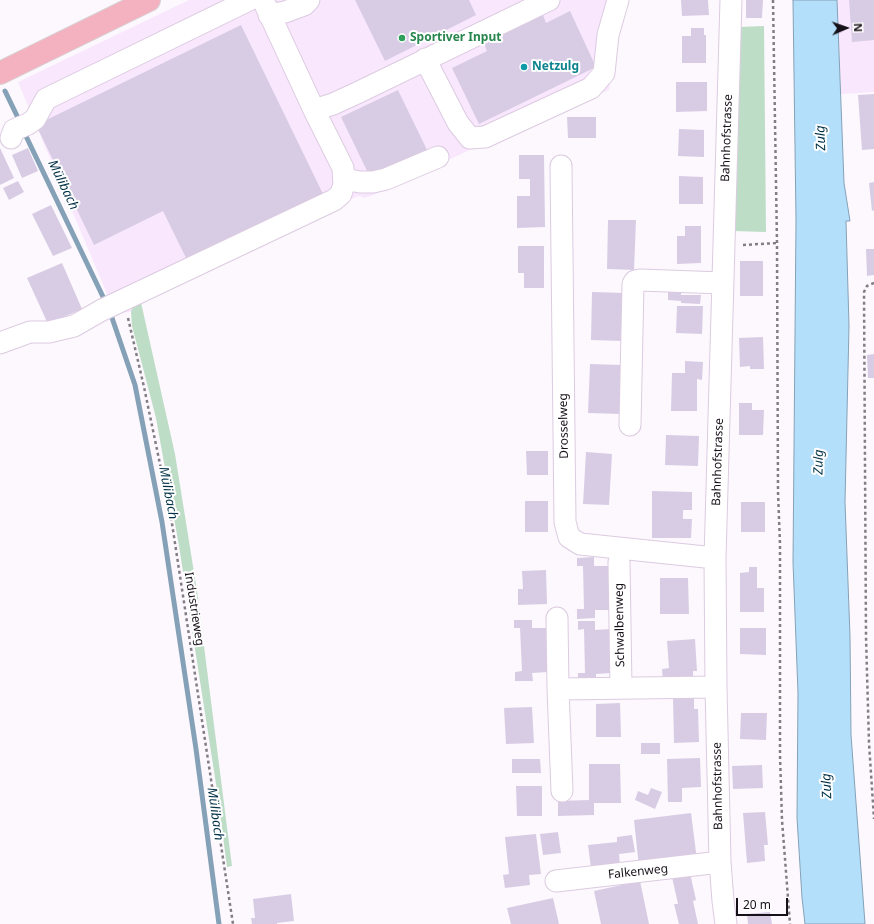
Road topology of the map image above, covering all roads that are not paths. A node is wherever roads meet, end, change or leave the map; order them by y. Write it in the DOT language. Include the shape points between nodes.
graph roads {
  1 [pos="150,0"];
  2 [pos="249,0"];
  3 [pos="309,0"];
  4 [pos="549,0"];
  5 [pos="618,0"];
  6 [pos="731,0"];
  7 [pos="266,7"];
  8 [pos="426,59"];
  9 [pos="0,73"];
  10 [pos="314,110"];
  11 [pos="18,131"];
  12 [pos="438,157"];
  13 [pos="561,166"];
  14 [pos="344,179"];
  15 [pos="723,283"];
  16 [pos="0,343"];
  17 [pos="630,425"];
  18 [pos="715,558"];
  19 [pos="619,562"];
  20 [pos="557,618"];
  21 [pos="716,687"];
  22 [pos="621,688"];
  23 [pos="558,689"];
  24 [pos="562,791"];
  25 [pos="720,862"];
  26 [pos="556,881"];
  27 [pos="726,924"];
  1 -- 9 [label="main road"];
  2 -- 11 [label="street" via="46,99 35,119"];
  3 -- 7 [label="street" via="304,5 285,12"];
  4 -- 8 [label="street"];
  5 -- 8 [label="street" via="608,35 604,73 591,88 485,137 470,138 458,123"];
  6 -- 15 [label="street, Bahnhofstrasse"];
  7 -- 10 [label="street"];
  8 -- 10 [label="street" via="333,104"];
  10 -- 14 [label="street" via="343,168"];
  12 -- 14 [label="street" via="374,182"];
  13 -- 18 [label="street, Drosselweg" via="565,522 569,537 580,544"];
  14 -- 16 [label="street" via="341,194 334,200 74,326 49,332 30,332"];
  15 -- 17 [label="street" via="640,280 633,284"];
  15 -- 18 [label="street, Bahnhofstrasse"];
  18 -- 21 [label="street, Bahnhofstrasse"];
  19 -- 22 [label="street, Schwalbenweg"];
  20 -- 23 [label="street"];
  21 -- 22 [label="street"];
  21 -- 25 [label="street, Bahnhofstrasse"];
  22 -- 23 [label="street"];
  23 -- 24 [label="street"];
  25 -- 26 [label="street, Falkenweg"];
  25 -- 27 [label="street, Bahnhofstrasse"];
}
